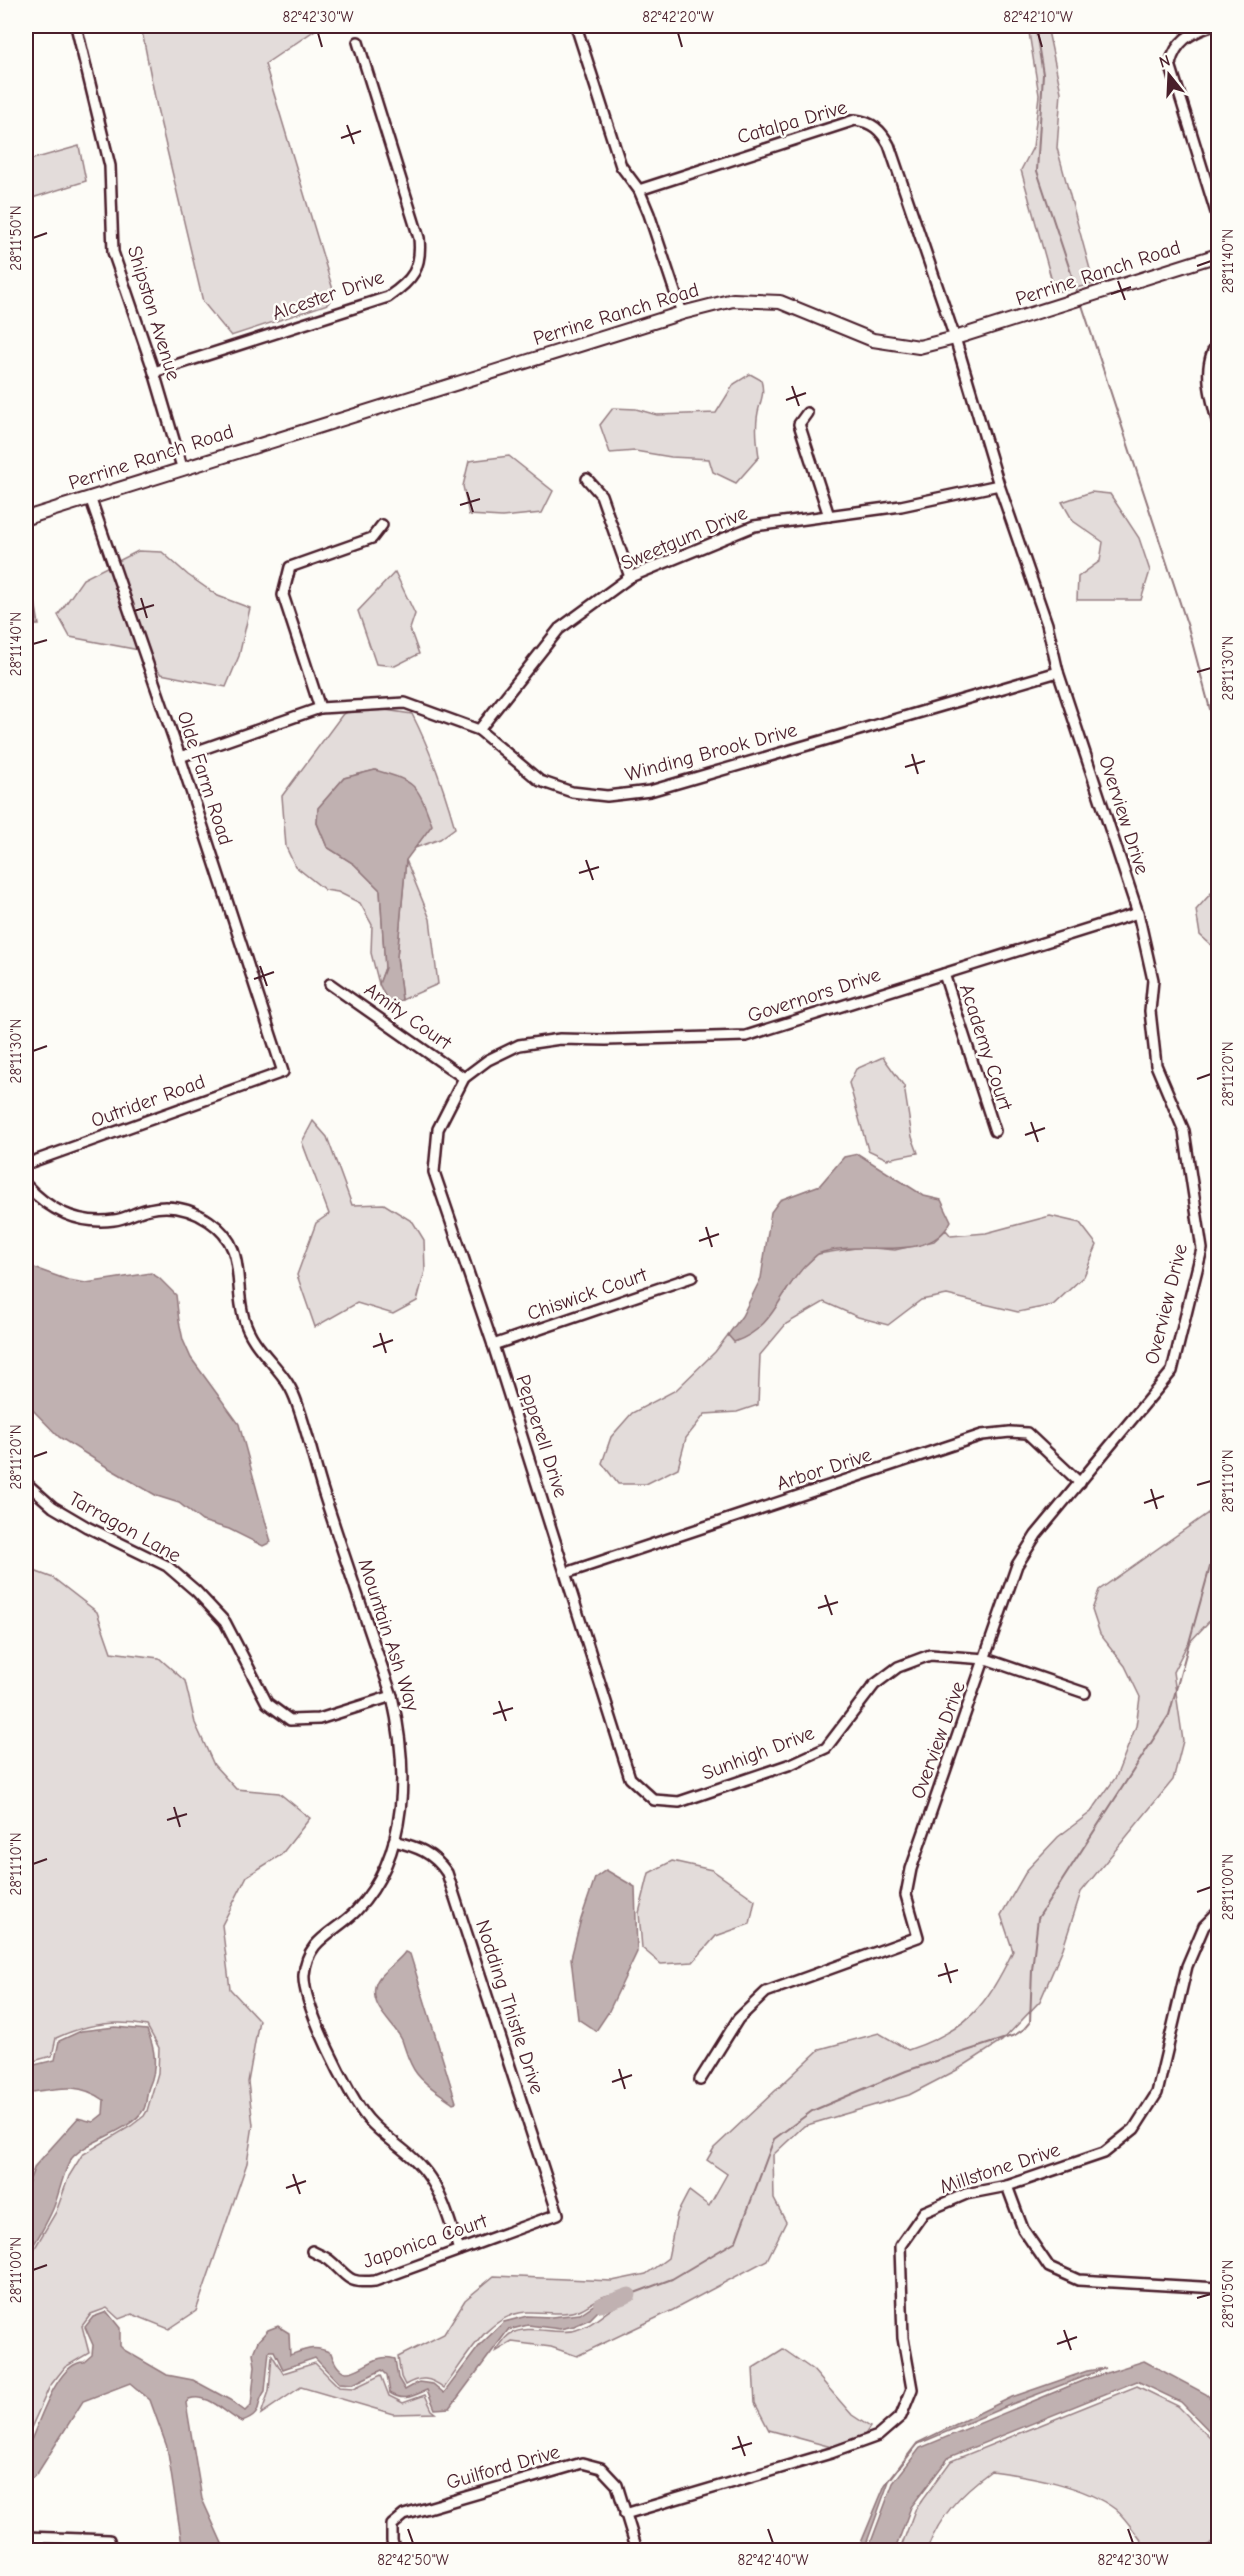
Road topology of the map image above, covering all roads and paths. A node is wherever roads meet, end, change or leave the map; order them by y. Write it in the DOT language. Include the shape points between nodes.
graph roads {
  1 [pos="76,26"];
  2 [pos="576,26"];
  3 [pos="1211,26"];
  4 [pos="358,42"];
  5 [pos="639,190"];
  6 [pos="1218,219"];
  7 [pos="1218,255"];
  8 [pos="682,313"];
  9 [pos="955,338"];
  10 [pos="1218,342"];
  11 [pos="154,372"];
  12 [pos="807,413"];
  13 [pos="1218,424"];
  14 [pos="182,467"];
  15 [pos="587,479"];
  16 [pos="999,486"];
  17 [pos="90,497"];
  18 [pos="829,516"];
  19 [pos="26,518"];
  20 [pos="382,525"];
  21 [pos="630,577"];
  22 [pos="1058,672"];
  23 [pos="320,708"];
  24 [pos="479,730"];
  25 [pos="180,757"];
  26 [pos="1137,913"];
  27 [pos="944,974"];
  28 [pos="330,984"];
  29 [pos="283,1072"];
  30 [pos="464,1078"];
  31 [pos="995,1131"];
  32 [pos="26,1164"];
  33 [pos="26,1185"];
  34 [pos="692,1277"];
  35 [pos="494,1345"];
  36 [pos="26,1483"];
  37 [pos="1080,1483"];
  38 [pos="566,1573"];
  39 [pos="986,1659"];
  40 [pos="1085,1693"];
  41 [pos="392,1696"];
  42 [pos="654,1800"];
  43 [pos="394,1841"];
  44 [pos="1218,1912"];
  45 [pos="700,2080"];
  46 [pos="1007,2186"];
  47 [pos="558,2214"];
  48 [pos="459,2250"];
  49 [pos="312,2251"];
  50 [pos="1218,2289"];
  51 [pos="625,2514"];
  52 [pos="26,2537"];
  53 [pos="112,2550"];
  54 [pos="395,2550"];
  55 [pos="637,2550"];
  1 -- 11 [label="street, Shipston Avenue" via="110,166 113,252"];
  2 -- 5 [label="street" via="621,166"];
  3 -- 6 [label="street" via="1190,33 1179,42 1170,64"];
  4 -- 11 [label="street, Alcester Drive" via="419,238 421,254 416,271 406,285 388,297"];
  5 -- 8 [label="street"];
  5 -- 9 [label="street, Catalpa Drive" via="831,126 855,120 873,125 889,145"];
  7 -- 9 [label="street, Perrine Ranch Road"];
  8 -- 9 [label="street, Perrine Ranch Road" via="733,300 780,302 873,340 919,347"];
  8 -- 14 [label="street, Perrine Ranch Road"];
  9 -- 16 [label="street, Overview Drive"];
  10 -- 13 [label="street" via="1209,356 1208,377"];
  11 -- 14 [label="street, Shipston Avenue"];
  12 -- 18 [label="street" via="799,424"];
  14 -- 17 [label="street, Perrine Ranch Road"];
  15 -- 21 [label="street" via="601,495"];
  16 -- 18 [label="street, Sweetgum Drive"];
  16 -- 22 [label="street, Overview Drive" via="1047,624"];
  17 -- 19 [label="street, Perrine Ranch Road"];
  17 -- 25 [label="street, Olde Farm Road"];
  18 -- 21 [label="street, Sweetgum Drive" via="754,526"];
  20 -- 23 [label="street" via="372,538 290,567 283,595"];
  21 -- 24 [label="street, Sweetgum Drive" via="559,629"];
  22 -- 24 [label="street, Winding Brook Drive" via="650,791 607,796 572,792 540,781"];
  22 -- 26 [label="street, Overview Drive"];
  23 -- 24 [label="street, Winding Brook Drive" via="405,703"];
  23 -- 25 [label="street, Winding Brook Drive"];
  25 -- 29 [label="street, Olde Farm Road"];
  26 -- 27 [label="street, Governors Drive"];
  26 -- 37 [label="street, Overview Drive" via="1154,980 1150,1011 1156,1065 1184,1131 1202,1249 1172,1371"];
  27 -- 30 [label="street, Governors Drive" via="746,1036 560,1039 519,1046 488,1060"];
  27 -- 31 [label="street, Academy Court"];
  28 -- 30 [label="street, Amity Court"];
  29 -- 32 [label="street, Outrider Road"];
  30 -- 35 [label="street, Pepperell Drive" via="438,1129 434,1172"];
  33 -- 41 [label="street, Mountain Ash Way" via="54,1210 84,1220 115,1220 168,1207 193,1211 231,1242 238,1263 244,1320 257,1347 290,1385 296,1400"];
  34 -- 35 [label="street, Chiswick Court"];
  35 -- 38 [label="street, Pepperell Drive"];
  36 -- 41 [label="street, Tarragon Lane" via="53,1507 167,1566 196,1591 225,1622 267,1703 290,1720 319,1719"];
  37 -- 38 [label="street, Arbor Drive" via="1027,1433 982,1435"];
  37 -- 39 [label="street, Overview Drive" via="1036,1535 1017,1565"];
  38 -- 42 [label="street, Pepperell Drive" via="630,1778"];
  39 -- 40 [label="street, Sunhigh Drive"];
  39 -- 42 [label="street, Sunhigh Drive" via="930,1655 898,1666 874,1685 826,1748 679,1802"];
  39 -- 45 [label="street, Overview Drive" via="911,1869 906,1895 918,1937 766,1992 738,2019"];
  41 -- 43 [label="street, Mountain Ash Way" via="403,1766 402,1802"];
  43 -- 47 [label="street, Nodding Thistle Drive" via="427,1852 447,1873"];
  43 -- 48 [label="street, Mountain Ash Way" via="372,1891 355,1912 319,1939 304,1976 309,2004 352,2097 368,2119 416,2159 431,2180"];
  44 -- 46 [label="street, Millstone Drive" via="1204,1926 1187,1966 1157,2093 1134,2129 1104,2153"];
  46 -- 50 [label="street" via="1023,2229 1049,2268 1078,2280"];
  46 -- 51 [label="street, Millstone Drive" via="966,2194 924,2212 900,2246 903,2338 912,2389 901,2416 878,2436"];
  47 -- 48 [label="street, Japonica Court"];
  48 -- 49 [label="street, Japonica Court" via="375,2282 358,2283"];
  51 -- 54 [label="street, Guilford Drive" via="617,2485 601,2468 582,2463 404,2515 392,2525"];
  51 -- 55 [label="street"];
  52 -- 53 [label="street" via="109,2540"];
}
